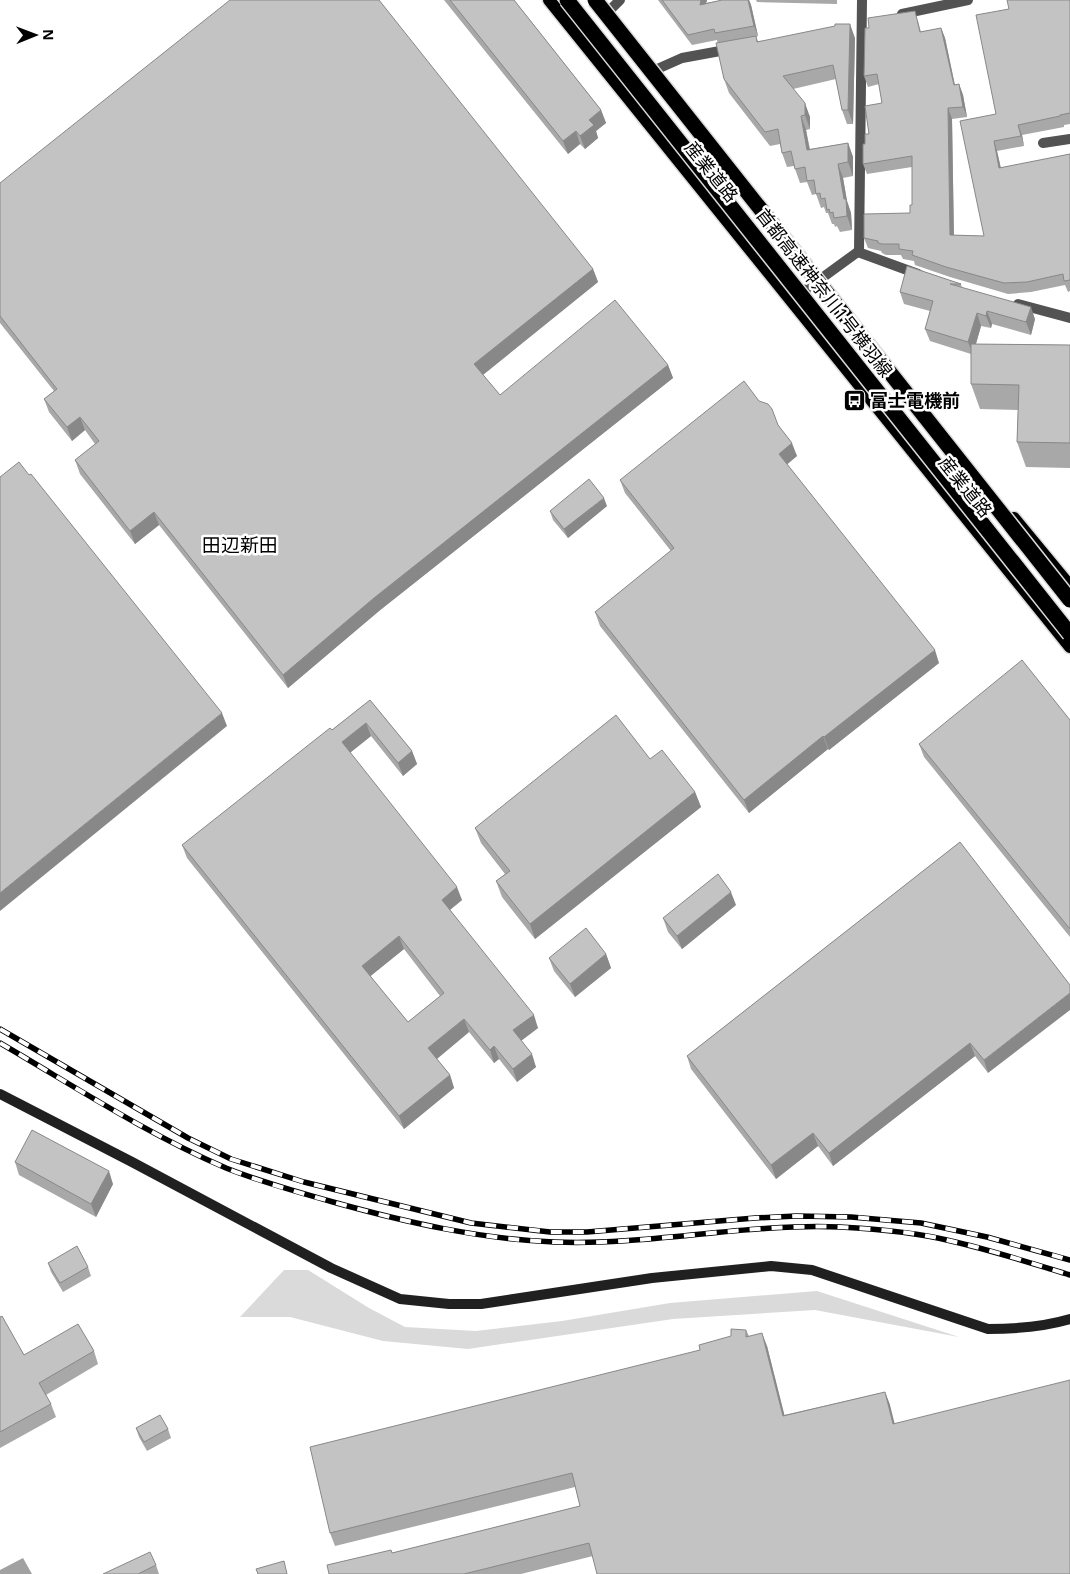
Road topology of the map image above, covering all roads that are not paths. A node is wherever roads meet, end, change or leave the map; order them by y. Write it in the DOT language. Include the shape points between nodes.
graph roads {
  1 [pos="549,0"];
  2 [pos="567,0"];
  3 [pos="595,0"];
  4 [pos="600,0"];
  5 [pos="620,0"];
  6 [pos="862,0"];
  7 [pos="968,0"];
  8 [pos="610,11"];
  9 [pos="890,17"];
  10 [pos="739,47"];
  11 [pos="655,70"];
  12 [pos="1070,139"];
  13 [pos="1043,143"];
  14 [pos="858,251"];
  15 [pos="930,278"];
  16 [pos="819,280"];
  17 [pos="800,294"];
  18 [pos="1004,300"];
  19 [pos="1070,318"];
  20 [pos="1070,586"];
  21 [pos="1070,592"];
  22 [pos="1070,600"];
  23 [pos="1040,609"];
  24 [pos="1070,634"];
  25 [pos="1070,647"];
  26 [pos="0,1094"];
  27 [pos="1070,1319"];
  1 -- 23 [label="main road, 産業道路"];
  2 -- 24 [label="highway, 首都高速神奈川1号横羽線, bridge"];
  3 -- 22 [label="highway, 首都高速神奈川1号横羽線, bridge"];
  4 -- 8 [label="main road, 産業道路"];
  5 -- 8 [label="street"];
  6 -- 14 [label="street"];
  7 -- 9 [label="street"];
  8 -- 11 [label="main road, 産業道路"];
  10 -- 11 [label="street" via="682,58"];
  11 -- 16 [label="main road, 産業道路"];
  12 -- 13 [label="street"];
  14 -- 15 [label="street"];
  14 -- 16 [label="street"];
  16 -- 17 [label="street"];
  16 -- 20 [label="main road, 産業道路"];
  18 -- 19 [label="street"];
  21 -- 23 [label="street"];
  23 -- 25 [label="main road, 産業道路"];
  26 -- 27 [label="street" via="331,1268 400,1299 481,1304 652,1278 771,1266 812,1270 988,1329 1036,1326"];
}
